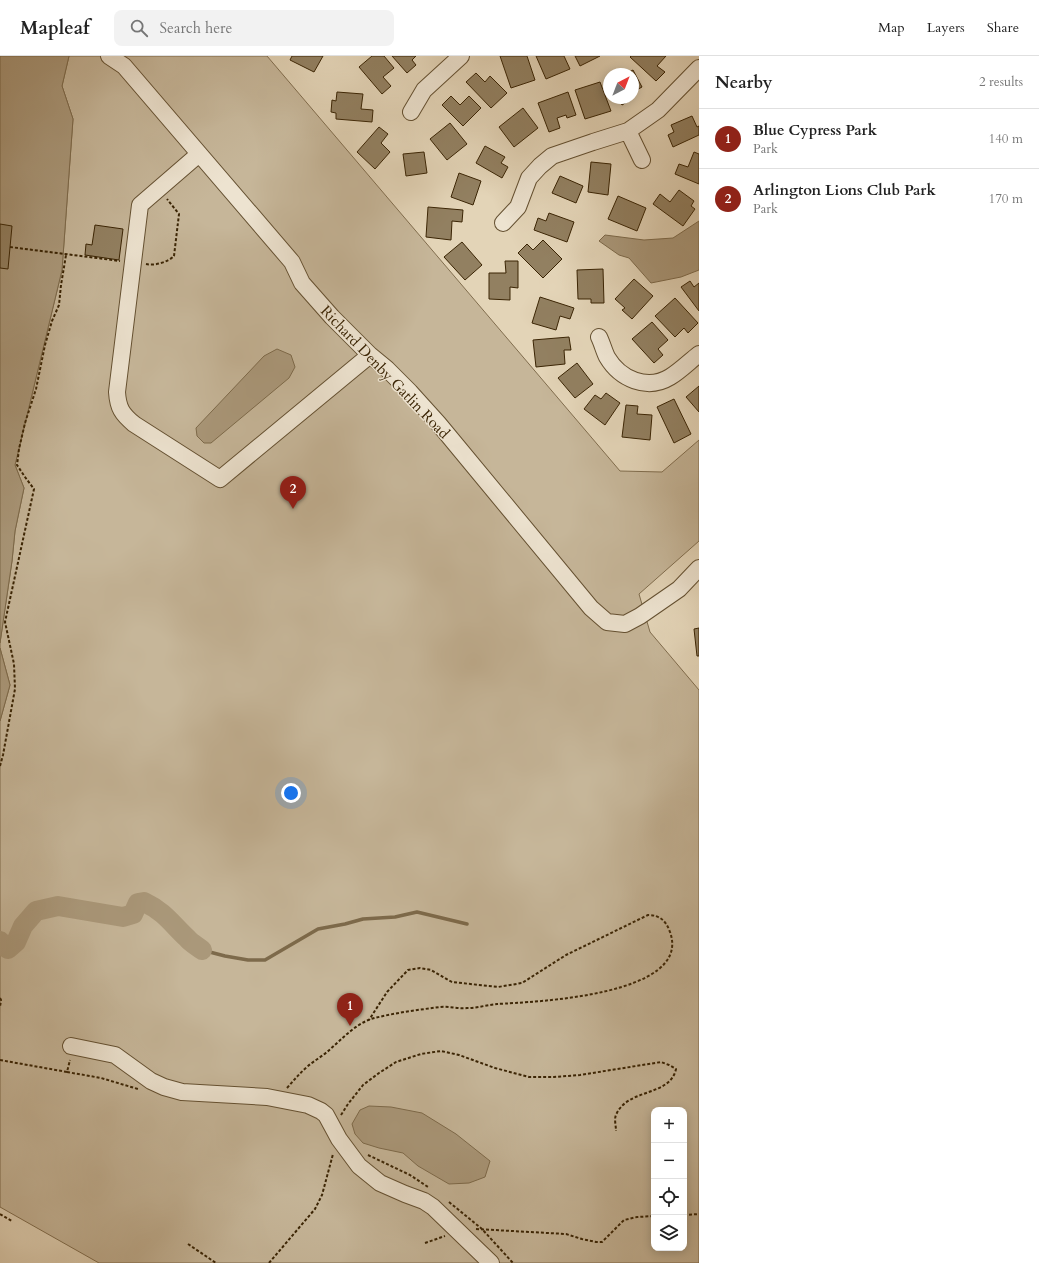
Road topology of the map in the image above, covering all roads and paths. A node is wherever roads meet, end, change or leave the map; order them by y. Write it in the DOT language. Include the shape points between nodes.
graph roads {
  1 [pos="108,56"];
  2 [pos="461,56"];
  3 [pos="699,68"];
  4 [pos="411,112"];
  5 [pos="628,131"];
  6 [pos="199,154"];
  7 [pos="642,160"];
  8 [pos="503,223"];
  9 [pos="10,247"];
  10 [pos="599,337"];
  11 [pos="699,354"];
  12 [pos="370,356"];
  13 [pos="699,568"];
  14 [pos="0,766"];
  15 [pos="0,998"];
  16 [pos="0,1007"];
  17 [pos="369,1020"];
  18 [pos="72,1046"];
  19 [pos="0,1060"];
  20 [pos="67,1072"];
  21 [pos="142,1090"];
  22 [pos="276,1098"];
  23 [pos="616,1130"];
  24 [pos="336,1134"];
  25 [pos="365,1153"];
  26 [pos="428,1188"];
  27 [pos="446,1200"];
  28 [pos="0,1214"];
  29 [pos="699,1214"];
  30 [pos="687,1215"];
  31 [pos="651,1216"];
  32 [pos="12,1221"];
  33 [pos="482,1229"];
  34 [pos="458,1231"];
  35 [pos="425,1243"];
  36 [pos="188,1244"];
  37 [pos="216,1263"];
  38 [pos="269,1263"];
  39 [pos="491,1263"];
  40 [pos="513,1263"];
  1 -- 6 [label="street, Richard Denby Gatlin Road" via="124,66"];
  2 -- 4 [label="street" via="424,90"];
  3 -- 5 [label="street" via="658,110"];
  5 -- 7 [label="street"];
  5 -- 8 [label="street" via="552,156 529,178 518,207"];
  6 -- 12 [label="street, Richard Denby Gatlin Road" via="292,262 302,283"];
  6 -- 12 [label="street" via="140,205 117,392 118,405 125,417 220,479"];
  9 -- 14 [label="path" via="66,255 59,305 45,345 19,449 18,465 34,489 5,622 14,664 16,689"];
  10 -- 11 [label="street" via="606,356 616,370 635,381 648,384 670,377"];
  12 -- 13 [label="street, Richard Denby Gatlin Road" via="387,369 438,423 591,608 607,622 625,624 640,616 679,589"];
  15 -- 16 [label="path"];
  17 -- 17 [label="path" via="442,1007 466,1008 539,1002 615,989 642,980 666,962 672,942 669,931 657,915 648,915 566,955 522,983 498,987 452,982 431,970 408,970 387,992"];
  17 -- 22 [label="path" via="346,1033 327,1052 308,1065"];
  18 -- 20 [label="path"];
  18 -- 22 [label="street" via="115,1055 151,1081 182,1092"];
  19 -- 20 [label="path"];
  20 -- 21 [label="path" via="101,1078"];
  22 -- 24 [label="street" via="308,1105 321,1111 326,1115"];
  23 -- 24 [label="path" via="616,1116 622,1104 670,1082 675,1076 676,1069 661,1062 580,1075 529,1076 441,1051 421,1054 396,1062 363,1085 338,1120"];
  24 -- 34 [label="street" via="359,1166 380,1183 424,1201"];
  24 -- 38 [label="path" via="322,1195 314,1209"];
  25 -- 26 [label="path" via="410,1175"];
  27 -- 33 [label="path"];
  28 -- 32 [label="path"];
  29 -- 30 [label="path"];
  31 -- 33 [label="path" via="624,1220 602,1242 566,1234"];
  33 -- 34 [label="path"];
  33 -- 40 [label="path"];
  34 -- 35 [label="path"];
  34 -- 39 [label="street"];
  36 -- 37 [label="path"];
}
